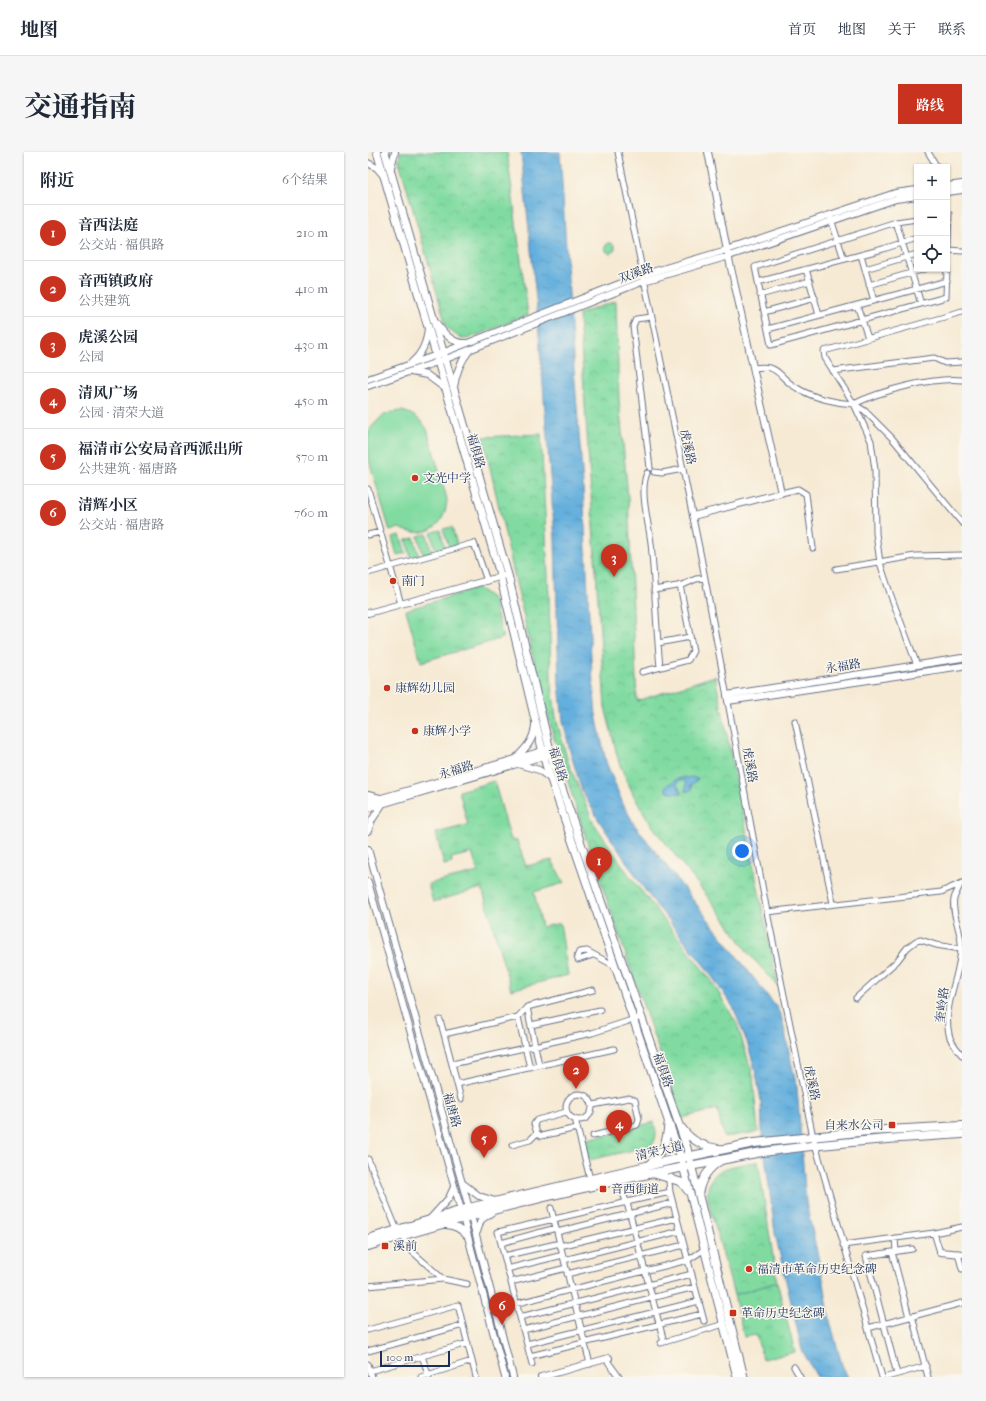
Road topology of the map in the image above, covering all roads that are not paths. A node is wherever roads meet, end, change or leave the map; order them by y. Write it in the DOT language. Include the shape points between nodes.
graph roads {
  1 [pos="377,152"];
  2 [pos="384,152"];
  3 [pos="395,152"];
  4 [pos="618,152"];
  5 [pos="708,152"];
  6 [pos="928,152"];
  7 [pos="368,163"];
  8 [pos="935,164"];
  9 [pos="387,174"];
  10 [pos="962,184"];
  11 [pos="950,186"];
  12 [pos="950,188"];
  13 [pos="914,190"];
  14 [pos="962,190"];
  15 [pos="914,196"];
  16 [pos="831,217"];
  17 [pos="914,219"];
  18 [pos="896,222"];
  19 [pos="914,239"];
  20 [pos="838,240"];
  21 [pos="950,248"];
  22 [pos="962,251"];
  23 [pos="728,253"];
  24 [pos="860,255"];
  25 [pos="914,255"];
  26 [pos="844,259"];
  27 [pos="806,269"];
  28 [pos="864,269"];
  29 [pos="914,272"];
  30 [pos="947,272"];
  31 [pos="643,278"];
  32 [pos="810,281"];
  33 [pos="947,281"];
  34 [pos="758,282"];
  35 [pos="869,285"];
  36 [pos="760,295"];
  37 [pos="815,298"];
  38 [pos="874,300"];
  39 [pos="921,304"];
  40 [pos="857,305"];
  41 [pos="764,312"];
  42 [pos="962,312"];
  43 [pos="820,315"];
  44 [pos="651,317"];
  45 [pos="432,322"];
  46 [pos="768,329"];
  47 [pos="868,338"];
  48 [pos="469,346"];
  49 [pos="441,357"];
  50 [pos="962,362"];
  51 [pos="754,368"];
  52 [pos="408,369"];
  53 [pos="833,371"];
  54 [pos="368,379"];
  55 [pos="962,380"];
  56 [pos="368,386"];
  57 [pos="451,389"];
  58 [pos="854,404"];
  59 [pos="683,469"];
  60 [pos="652,470"];
  61 [pos="368,489"];
  62 [pos="781,493"];
  63 [pos="371,508"];
  64 [pos="693,516"];
  65 [pos="962,523"];
  66 [pos="380,532"];
  67 [pos="368,536"];
  68 [pos="813,548"];
  69 [pos="962,555"];
  70 [pos="880,563"];
  71 [pos="390,567"];
  72 [pos="836,570"];
  73 [pos="368,573"];
  74 [pos="504,576"];
  75 [pos="705,578"];
  76 [pos="487,581"];
  77 [pos="680,585"];
  78 [pos="654,590"];
  79 [pos="401,604"];
  80 [pos="368,614"];
  81 [pos="690,637"];
  82 [pos="658,643"];
  83 [pos="960,657"];
  84 [pos="917,665"];
  85 [pos="962,666"];
  86 [pos="660,667"];
  87 [pos="954,667"];
  88 [pos="642,672"];
  89 [pos="962,672"];
  90 [pos="727,698"];
  91 [pos="795,721"];
  92 [pos="536,722"];
  93 [pos="547,752"];
  94 [pos="516,761"];
  95 [pos="550,779"];
  96 [pos="368,795"];
  97 [pos="382,801"];
  98 [pos="368,802"];
  99 [pos="368,808"];
  100 [pos="368,831"];
  101 [pos="368,849"];
  102 [pos="368,882"];
  103 [pos="961,884"];
  104 [pos="833,904"];
  105 [pos="767,912"];
  106 [pos="961,949"];
  107 [pos="593,955"];
  108 [pos="615,966"];
  109 [pos="593,990"];
  110 [pos="856,998"];
  111 [pos="527,1007"];
  112 [pos="600,1010"];
  113 [pos="518,1017"];
  114 [pos="637,1019"];
  115 [pos="440,1020"];
  116 [pos="531,1025"];
  117 [pos="444,1034"];
  118 [pos="535,1045"];
  119 [pos="525,1047"];
  120 [pos="614,1049"];
  121 [pos="962,1055"];
  122 [pos="452,1064"];
  123 [pos="539,1066"];
  124 [pos="530,1068"];
  125 [pos="458,1084"];
  126 [pos="461,1100"];
  127 [pos="593,1105"];
  128 [pos="566,1112"];
  129 [pos="676,1118"];
  130 [pos="575,1119"];
  131 [pos="668,1120"];
  132 [pos="962,1126"];
  133 [pos="577,1128"];
  134 [pos="537,1133"];
  135 [pos="962,1134"];
  136 [pos="593,1136"];
  137 [pos="809,1137"];
  138 [pos="512,1145"];
  139 [pos="815,1146"];
  140 [pos="722,1149"];
  141 [pos="685,1157"];
  142 [pos="368,1159"];
  143 [pos="724,1159"];
  144 [pos="688,1166"];
  145 [pos="647,1169"];
  146 [pos="671,1177"];
  147 [pos="590,1179"];
  148 [pos="618,1180"];
  149 [pos="462,1183"];
  150 [pos="454,1185"];
  151 [pos="670,1192"];
  152 [pos="695,1195"];
  153 [pos="628,1203"];
  154 [pos="673,1203"];
  155 [pos="500,1204"];
  156 [pos="551,1208"];
  157 [pos="466,1213"];
  158 [pos="630,1214"];
  159 [pos="677,1218"];
  160 [pos="554,1220"];
  161 [pos="431,1223"];
  162 [pos="634,1228"];
  163 [pos="962,1228"];
  164 [pos="556,1230"];
  165 [pos="680,1231"];
  166 [pos="398,1233"];
  167 [pos="934,1233"];
  168 [pos="477,1238"];
  169 [pos="895,1238"];
  170 [pos="368,1239"];
  171 [pos="469,1239"];
  172 [pos="638,1241"];
  173 [pos="500,1242"];
  174 [pos="684,1244"];
  175 [pos="560,1245"];
  176 [pos="843,1245"];
  177 [pos="368,1246"];
  178 [pos="704,1249"];
  179 [pos="912,1249"];
  180 [pos="894,1252"];
  181 [pos="940,1252"];
  182 [pos="960,1254"];
  183 [pos="641,1255"];
  184 [pos="504,1256"];
  185 [pos="563,1257"];
  186 [pos="688,1260"];
  187 [pos="566,1268"];
  188 [pos="507,1269"];
  189 [pos="962,1269"];
  190 [pos="645,1270"];
  191 [pos="567,1274"];
  192 [pos="692,1274"];
  193 [pos="443,1279"];
  194 [pos="510,1282"];
  195 [pos="467,1284"];
  196 [pos="649,1285"];
  197 [pos="368,1286"];
  198 [pos="695,1287"];
  199 [pos="571,1289"];
  200 [pos="652,1298"];
  201 [pos="699,1301"];
  202 [pos="516,1303"];
  203 [pos="575,1303"];
  204 [pos="962,1303"];
  205 [pos="495,1309"];
  206 [pos="655,1312"];
  207 [pos="702,1314"];
  208 [pos="578,1316"];
  209 [pos="911,1316"];
  210 [pos="520,1317"];
  211 [pos="704,1321"];
  212 [pos="884,1323"];
  213 [pos="724,1324"];
  214 [pos="463,1325"];
  215 [pos="659,1325"];
  216 [pos="868,1328"];
  217 [pos="368,1330"];
  218 [pos="523,1330"];
  219 [pos="582,1330"];
  220 [pos="585,1342"];
  221 [pos="468,1343"];
  222 [pos="527,1344"];
  223 [pos="368,1351"];
  224 [pos="422,1356"];
  225 [pos="530,1356"];
  226 [pos="608,1359"];
  227 [pos="472,1361"];
  228 [pos="368,1364"];
  229 [pos="532,1364"];
  230 [pos="590,1364"];
  231 [pos="926,1366"];
  232 [pos="794,1367"];
  233 [pos="897,1374"];
  234 [pos="370,1375"];
  235 [pos="429,1376"];
  236 [pos="421,1377"];
  237 [pos="476,1377"];
  238 [pos="505,1377"];
  239 [pos="513,1377"];
  240 [pos="541,1377"];
  241 [pos="619,1377"];
  242 [pos="737,1377"];
  243 [pos="744,1377"];
  244 [pos="800,1377"];
  245 [pos="882,1377"];
  246 [pos="887,1377"];
  247 [pos="928,1377"];
  1 -- 9 [label="main road, 福俱路"];
  2 -- 9 [label="main road, 福俱路"];
  3 -- 9 [label="street"];
  4 -- 31 [label="street, 虎溪路"];
  5 -- 23 [label="street"];
  6 -- 8 [label="street"];
  7 -- 9 [label="street"];
  9 -- 45 [label="main road, 福俱路"];
  10 -- 11 [label="street"];
  12 -- 14 [label="street"];
  13 -- 16 [label="street, 双溪路" via="895,193"];
  15 -- 16 [label="street, 双溪路"];
  16 -- 20 [label="street"];
  16 -- 23 [label="street, 双溪路"];
  17 -- 18 [label="street"];
  18 -- 20 [label="street"];
  18 -- 39 [label="street"];
  19 -- 24 [label="street"];
  20 -- 26 [label="street"];
  20 -- 34 [label="street" via="755,267"];
  21 -- 22 [label="street"];
  23 -- 31 [label="street, 双溪路"];
  23 -- 51 [label="street"];
  24 -- 26 [label="street"];
  24 -- 28 [label="street"];
  25 -- 28 [label="street"];
  26 -- 27 [label="street"];
  27 -- 32 [label="street"];
  27 -- 34 [label="street"];
  28 -- 35 [label="street"];
  29 -- 35 [label="street"];
  30 -- 33 [label="street"];
  31 -- 44 [label="street, 虎溪路"];
  31 -- 48 [label="street, 双溪路"];
  32 -- 36 [label="street"];
  32 -- 37 [label="street"];
  33 -- 38 [label="street"];
  33 -- 39 [label="street" via="946,297"];
  34 -- 36 [label="street"];
  35 -- 38 [label="street"];
  36 -- 41 [label="street"];
  37 -- 41 [label="street"];
  37 -- 43 [label="street"];
  38 -- 40 [label="street"];
  39 -- 46 [label="street" via="771,345"];
  40 -- 43 [label="street"];
  40 -- 47 [label="street"];
  41 -- 46 [label="street"];
  42 -- 47 [label="street"];
  43 -- 46 [label="street"];
  44 -- 59 [label="street, 虎溪路"];
  44 -- 60 [label="street" via="636,319 633,326"];
  45 -- 48 [label="street" via="450,338"];
  45 -- 49 [label="main road, 福俱路"];
  45 -- 52 [label="street" via="424,348"];
  47 -- 53 [label="street" via="824,351"];
  48 -- 49 [label="street, 双溪路"];
  48 -- 57 [label="street"];
  49 -- 52 [label="street, 双溪路"];
  49 -- 57 [label="main road, 福俱路"];
  50 -- 53 [label="street" via="945,363 934,358"];
  51 -- 58 [label="street" via="768,366 797,388 840,403"];
  51 -- 62 [label="street"];
  52 -- 54 [label="street, 双溪路"];
  52 -- 56 [label="street, 双溪路"];
  52 -- 57 [label="street"];
  53 -- 58 [label="street"];
  55 -- 58 [label="street" via="953,379 913,386 882,393"];
  57 -- 74 [label="main road, 福俱路"];
  58 -- 65 [label="street" via="865,411 892,438"];
  58 -- 70 [label="street" via="871,441"];
  59 -- 60 [label="street" via="662,473"];
  59 -- 64 [label="street, 虎溪路"];
  60 -- 78 [label="street" via="647,470 644,494"];
  61 -- 63 [label="street"];
  62 -- 64 [label="street"];
  62 -- 68 [label="street" via="798,489 806,494"];
  63 -- 66 [label="street"];
  64 -- 75 [label="street, 虎溪路"];
  66 -- 67 [label="street"];
  66 -- 71 [label="street"];
  69 -- 70 [label="street" via="915,556"];
  70 -- 72 [label="street"];
  70 -- 84 [label="street"];
  71 -- 73 [label="street"];
  71 -- 76 [label="street" via="474,543"];
  71 -- 79 [label="street"];
  74 -- 76 [label="street"];
  74 -- 92 [label="main road, 福俱路"];
  74 -- 93 [label="main road, 福俱路"];
  75 -- 77 [label="street"];
  75 -- 90 [label="street, 虎溪路"];
  76 -- 79 [label="street"];
  77 -- 78 [label="street"];
  77 -- 81 [label="street"];
  78 -- 82 [label="street"];
  79 -- 80 [label="street"];
  81 -- 82 [label="street"];
  81 -- 86 [label="street" via="692,652 688,660"];
  82 -- 86 [label="street"];
  83 -- 84 [label="street, 永福路"];
  84 -- 90 [label="street, 永福路"];
  85 -- 87 [label="street, 永福路"];
  86 -- 88 [label="street"];
  87 -- 89 [label="street"];
  87 -- 90 [label="street, 永福路"];
  90 -- 105 [label="street, 虎溪路"];
  91 -- 104 [label="street"];
  92 -- 93 [label="main road, 福俱路"];
  92 -- 94 [label="street" via="531,740"];
  93 -- 94 [label="street, 永福路"];
  93 -- 95 [label="main road, 福俱路"];
  93 -- 114 [label="main road, 福俱路"];
  94 -- 95 [label="street" via="539,770"];
  94 -- 97 [label="street, 永福路"];
  95 -- 108 [label="main road, 福俱路"];
  96 -- 97 [label="street"];
  97 -- 98 [label="street, 永福路"];
  97 -- 99 [label="street, 永福路"];
  97 -- 100 [label="street"];
  101 -- 149 [label="street, 福唐路"];
  102 -- 150 [label="street, 福唐路"];
  103 -- 104 [label="street" via="941,892"];
  103 -- 106 [label="street, 奎岭路" via="954,899"];
  104 -- 105 [label="street"];
  105 -- 137 [label="street, 虎溪路"];
  106 -- 110 [label="street" via="916,941"];
  106 -- 121 [label="street, 奎岭路" via="949,1007 948,1030 951,1040"];
  107 -- 108 [label="street"];
  108 -- 114 [label="main road, 福俱路"];
  109 -- 111 [label="street"];
  111 -- 113 [label="street"];
  111 -- 116 [label="street"];
  112 -- 116 [label="street"];
  113 -- 117 [label="street"];
  113 -- 119 [label="street"];
  114 -- 118 [label="street" via="592,1033"];
  114 -- 129 [label="main road, 福俱路"];
  114 -- 131 [label="main road, 福俱路"];
  115 -- 117 [label="street"];
  116 -- 118 [label="street"];
  117 -- 122 [label="street"];
  118 -- 119 [label="street"];
  118 -- 123 [label="street"];
  119 -- 122 [label="street"];
  119 -- 124 [label="street"];
  120 -- 123 [label="street"];
  122 -- 125 [label="street"];
  123 -- 124 [label="street"];
  124 -- 125 [label="street"];
  125 -- 126 [label="street"];
  127 -- 128 [label="street" via="586,1097 578,1096 567,1103"];
  127 -- 130 [label="street" via="590,1115"];
  127 -- 136 [label="street" via="629,1098 634,1100 639,1119 637,1125"];
  128 -- 130 [label="street"];
  128 -- 134 [label="street" via="537,1120 534,1124"];
  129 -- 140 [label="main road" via="693,1140"];
  129 -- 141 [label="main road, 福俱路"];
  130 -- 133 [label="street"];
  131 -- 141 [label="main road, 福俱路"];
  131 -- 145 [label="main road" via="662,1152"];
  132 -- 137 [label="main road, 清荣大道"];
  133 -- 134 [label="street" via="541,1136"];
  133 -- 147 [label="street"];
  134 -- 138 [label="street" via="530,1140"];
  135 -- 139 [label="main road, 清荣大道"];
  137 -- 139 [label="street, 虎溪路"];
  137 -- 140 [label="main road, 清荣大道"];
  139 -- 143 [label="main road, 清荣大道"];
  139 -- 176 [label="street, 虎溪路"];
  140 -- 141 [label="main road, 清荣大道"];
  141 -- 144 [label="main road, 福俱路"];
  141 -- 145 [label="main road, 清荣大道"];
  142 -- 166 [label="street"];
  143 -- 144 [label="main road, 清荣大道"];
  143 -- 152 [label="main road" via="703,1177"];
  144 -- 145 [label="main road, 清荣大道"];
  144 -- 152 [label="main road, 福俱路"];
  145 -- 146 [label="main road"];
  145 -- 147 [label="main road, 清荣大道"];
  145 -- 148 [label="main road, 清荣大道"];
  146 -- 151 [label="street"];
  146 -- 152 [label="main road"];
  147 -- 155 [label="main road, 清荣大道"];
  148 -- 153 [label="street"];
  148 -- 155 [label="main road, 清荣大道"];
  149 -- 155 [label="street" via="478,1196"];
  149 -- 157 [label="street, 福唐路"];
  150 -- 157 [label="street, 福唐路"];
  150 -- 161 [label="street" via="449,1198"];
  151 -- 153 [label="street"];
  151 -- 154 [label="street"];
  152 -- 178 [label="main road, 福俱路"];
  152 -- 243 [label="main road, 福俱路"];
  153 -- 158 [label="street"];
  153 -- 160 [label="street"];
  154 -- 158 [label="street"];
  154 -- 159 [label="street"];
  155 -- 157 [label="main road, 清荣大道"];
  155 -- 168 [label="street" via="481,1220"];
  156 -- 160 [label="street"];
  157 -- 161 [label="main road, 清荣大道"];
  157 -- 168 [label="street, 福唐路"];
  157 -- 171 [label="street, 福唐路"];
  158 -- 162 [label="street"];
  158 -- 164 [label="street"];
  159 -- 162 [label="street"];
  159 -- 165 [label="street"];
  160 -- 164 [label="street"];
  160 -- 173 [label="street" via="498,1232"];
  161 -- 166 [label="main road, 清荣大道"];
  161 -- 171 [label="street" via="454,1226 464,1232"];
  162 -- 172 [label="street"];
  162 -- 175 [label="street"];
  163 -- 167 [label="street"];
  164 -- 173 [label="street"];
  164 -- 175 [label="street"];
  165 -- 172 [label="street"];
  165 -- 174 [label="street"];
  166 -- 170 [label="main road, 清荣大道"];
  166 -- 177 [label="main road, 清荣大道"];
  166 -- 193 [label="street" via="404,1238 406,1246"];
  167 -- 169 [label="street"];
  167 -- 181 [label="street"];
  168 -- 205 [label="street, 福唐路"];
  169 -- 176 [label="street"];
  169 -- 180 [label="street"];
  171 -- 238 [label="street, 福唐路"];
  172 -- 183 [label="street"];
  172 -- 185 [label="street"];
  173 -- 184 [label="street"];
  174 -- 183 [label="street"];
  174 -- 186 [label="street"];
  175 -- 184 [label="street"];
  175 -- 185 [label="street"];
  176 -- 216 [label="street, 虎溪路"];
  178 -- 186 [label="street"];
  178 -- 213 [label="main road, 福俱路"];
  179 -- 180 [label="street"];
  180 -- 209 [label="street"];
  180 -- 212 [label="street" via="866,1256"];
  181 -- 182 [label="street"];
  182 -- 189 [label="street"];
  183 -- 190 [label="street"];
  183 -- 191 [label="street"];
  184 -- 188 [label="street"];
  185 -- 187 [label="street"];
  185 -- 188 [label="street"];
  186 -- 190 [label="street"];
  186 -- 192 [label="street"];
  187 -- 191 [label="street"];
  187 -- 194 [label="street"];
  188 -- 194 [label="street"];
  190 -- 196 [label="street"];
  190 -- 199 [label="street"];
  191 -- 199 [label="street"];
  192 -- 196 [label="street"];
  192 -- 198 [label="street"];
  193 -- 195 [label="street"];
  193 -- 197 [label="street"];
  194 -- 202 [label="street"];
  196 -- 200 [label="street"];
  196 -- 203 [label="street"];
  198 -- 200 [label="street"];
  198 -- 201 [label="street"];
  199 -- 202 [label="street"];
  199 -- 203 [label="street"];
  200 -- 206 [label="street"];
  200 -- 208 [label="street"];
  201 -- 206 [label="street"];
  201 -- 207 [label="street"];
  202 -- 205 [label="street"];
  202 -- 210 [label="street"];
  203 -- 208 [label="street"];
  203 -- 210 [label="street"];
  204 -- 209 [label="street"];
  205 -- 239 [label="street, 福唐路"];
  206 -- 215 [label="street"];
  206 -- 219 [label="street"];
  207 -- 211 [label="street"];
  207 -- 215 [label="street"];
  208 -- 218 [label="street"];
  208 -- 219 [label="street"];
  209 -- 212 [label="street"];
  209 -- 231 [label="street"];
  210 -- 218 [label="street"];
  212 -- 216 [label="street"];
  212 -- 233 [label="street"];
  213 -- 215 [label="street" via="662,1342"];
  213 -- 242 [label="main road, 福俱路"];
  214 -- 217 [label="street" via="458,1306"];
  214 -- 221 [label="street"];
  214 -- 223 [label="street"];
  215 -- 220 [label="street"];
  216 -- 245 [label="street, 虎溪路"];
  218 -- 222 [label="street"];
  219 -- 220 [label="street"];
  219 -- 222 [label="street"];
  220 -- 225 [label="street"];
  220 -- 230 [label="street"];
  221 -- 224 [label="street"];
  221 -- 227 [label="street"];
  222 -- 225 [label="street"];
  224 -- 234 [label="street"];
  224 -- 235 [label="street"];
  225 -- 229 [label="street"];
  226 -- 230 [label="street"];
  226 -- 241 [label="street"];
  227 -- 235 [label="street"];
  227 -- 237 [label="street"];
  228 -- 234 [label="street"];
  230 -- 240 [label="street"];
  231 -- 233 [label="street"];
  231 -- 247 [label="street"];
  232 -- 244 [label="street"];
  233 -- 246 [label="street"];
  235 -- 236 [label="street"];
}
